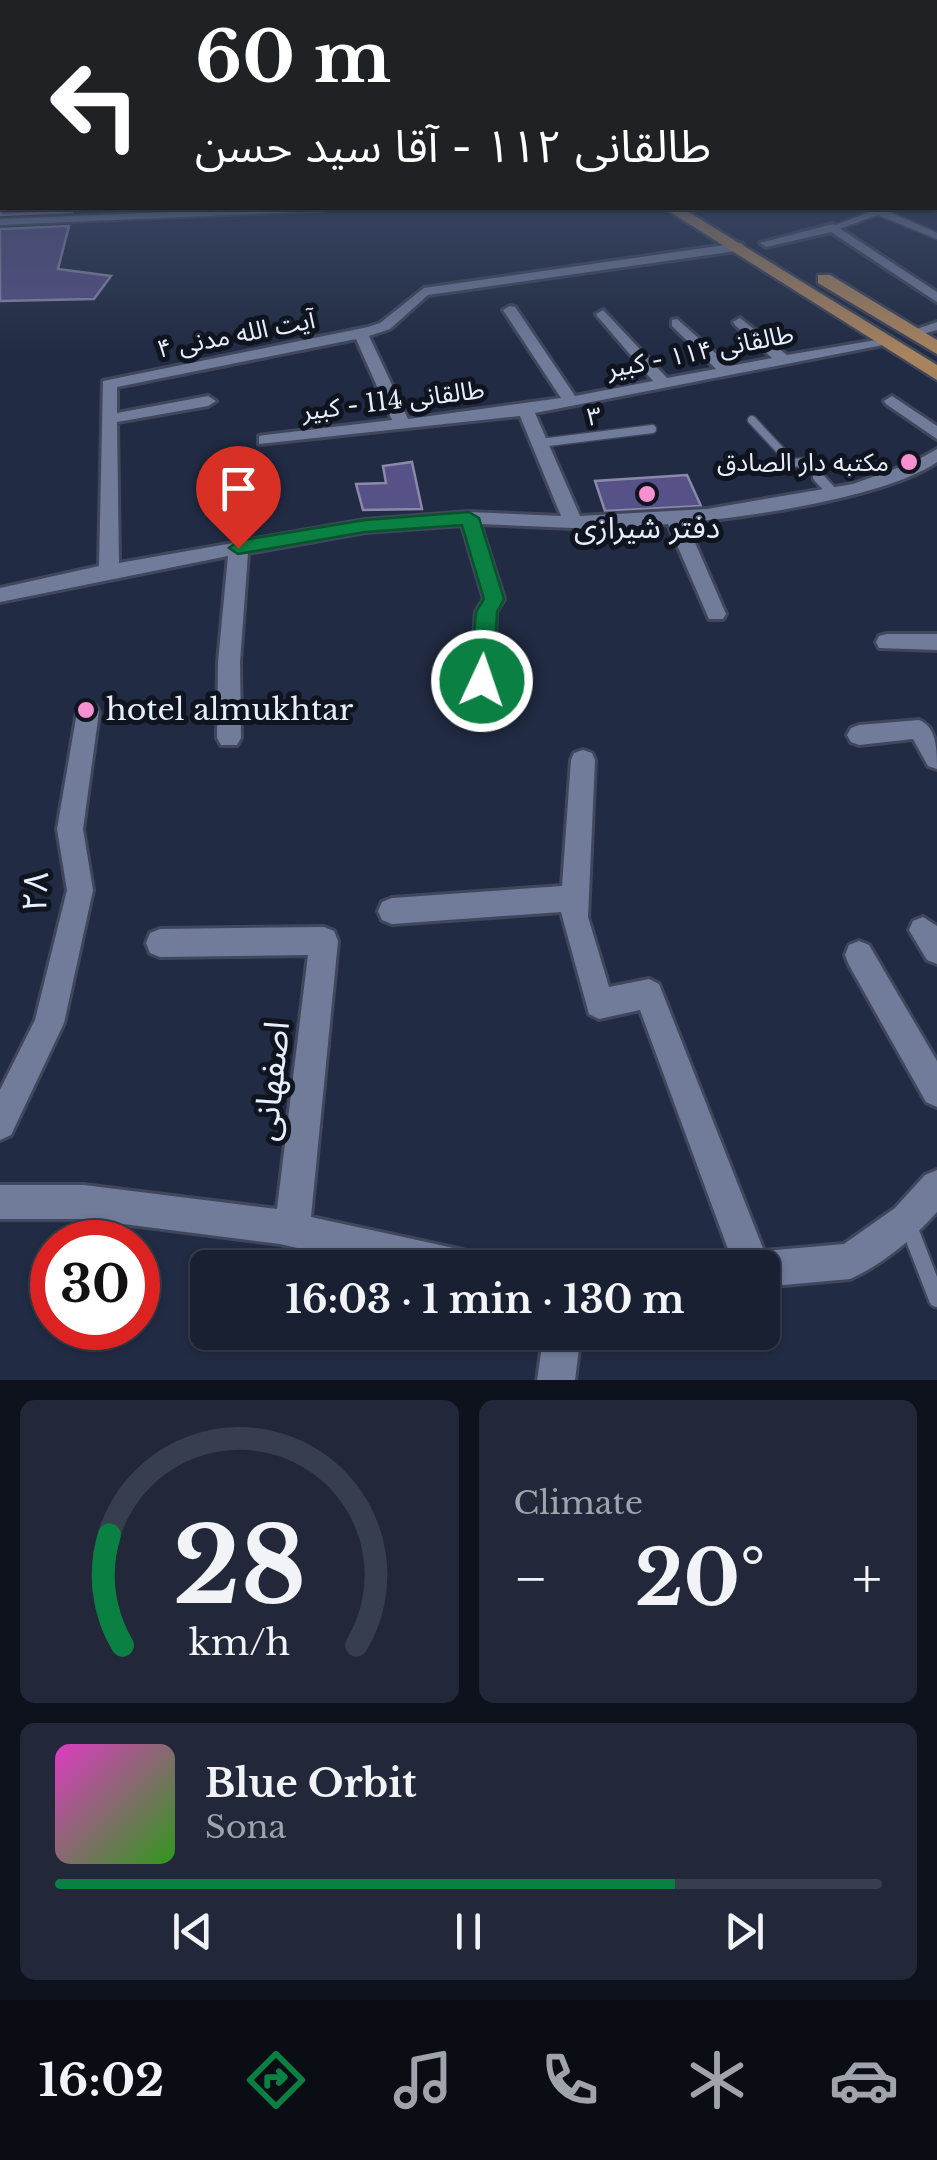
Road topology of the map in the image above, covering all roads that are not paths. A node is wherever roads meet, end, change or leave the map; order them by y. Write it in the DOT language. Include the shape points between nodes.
graph roads {
  1 [pos="705,227"];
  2 [pos="739,227"];
  3 [pos="833,228"];
  4 [pos="766,243"];
  5 [pos="739,247"];
  6 [pos="937,298"];
  7 [pos="510,310"];
  8 [pos="603,314"];
  9 [pos="740,322"];
  10 [pos="677,323"];
  11 [pos="937,326"];
  12 [pos="366,333"];
  13 [pos="912,333"];
  14 [pos="883,341"];
  15 [pos="937,348"];
  16 [pos="784,360"];
  17 [pos="727,371"];
  18 [pos="937,374"];
  19 [pos="663,384"];
  20 [pos="571,401"];
  21 [pos="892,401"];
  22 [pos="208,402"];
  23 [pos="526,410"];
  24 [pos="109,419"];
  25 [pos="752,420"];
  26 [pos="402,424"];
  27 [pos="652,429"];
  28 [pos="937,434"];
  29 [pos="265,440"];
  30 [pos="540,443"];
  31 [pos="937,454"];
  32 [pos="920,466"];
  33 [pos="937,479"];
  34 [pos="833,492"];
  35 [pos="674,516"];
  36 [pos="469,518"];
  37 [pos="574,522"];
  38 [pos="238,548"];
  39 [pos="109,570"];
  40 [pos="8,594"];
  41 [pos="716,614"];
  42 [pos="0,618"];
  43 [pos="887,642"];
  44 [pos="937,642"];
  45 [pos="88,712"];
  46 [pos="480,717"];
  47 [pos="859,735"];
  48 [pos="229,738"];
  49 [pos="937,759"];
  50 [pos="583,760"];
  51 [pos="575,898"];
  52 [pos="392,911"];
  53 [pos="160,943"];
  54 [pos="859,955"];
  55 [pos="937,1091"];
  56 [pos="0,1124"];
  57 [pos="937,1186"];
  58 [pos="0,1202"];
  59 [pos="907,1220"];
  60 [pos="292,1230"];
  61 [pos="382,1250"];
  62 [pos="746,1250"];
  63 [pos="780,1267"];
  64 [pos="937,1299"];
  65 [pos="561,1350"];
  66 [pos="556,1380"];
  1 -- 5 [label="main road"];
  2 -- 4 [label="main road"];
  3 -- 4 [label="street"];
  3 -- 6 [label="street"];
  4 -- 13 [label="main road"];
  5 -- 12 [label="street" via="424,292"];
  5 -- 14 [label="main road"];
  7 -- 20 [label="street"];
  8 -- 19 [label="street"];
  9 -- 16 [label="street"];
  10 -- 17 [label="street"];
  11 -- 13 [label="street"];
  12 -- 24 [label="street, ۴ آیت الله مدنی" via="109,384"];
  12 -- 26 [label="street"];
  13 -- 15 [label="main road"];
  14 -- 16 [label="street, طالقانی ۱۱۴ - کبیر"];
  14 -- 18 [label="main road"];
  16 -- 17 [label="street, طالقانی ۱۱۴ - کبیر"];
  17 -- 19 [label="street, طالقانی ۱۱۴ - کبیر"];
  19 -- 20 [label="street, طالقانی ۱۱۴ - کبیر"];
  20 -- 23 [label="street, طالقانی ۱۱۴ - کبیر"];
  21 -- 28 [label="street"];
  22 -- 24 [label="street"];
  23 -- 26 [label="street, طالقانی 114 - کبیر"];
  23 -- 30 [label="street"];
  24 -- 39 [label="street"];
  25 -- 34 [label="lane" via="792,463 805,462"];
  26 -- 29 [label="street, طالقانی 114 - کبیر"];
  27 -- 30 [label="lane, ۳"];
  30 -- 37 [label="street"];
  31 -- 32 [label="street"];
  32 -- 33 [label="street"];
  32 -- 34 [label="street"];
  34 -- 35 [label="street"];
  35 -- 37 [label="street"];
  35 -- 41 [label="street"];
  36 -- 37 [label="street"];
  36 -- 38 [label="street" via="365,526"];
  36 -- 46 [label="street" via="494,599 486,612"];
  38 -- 39 [label="street"];
  38 -- 48 [label="street"];
  39 -- 40 [label="street"];
  40 -- 42 [label="street"];
  43 -- 44 [label="street"];
  45 -- 56 [label="street, ۲۸" via="70,828 80,890 49,1023"];
  47 -- 49 [label="street" via="920,728"];
  50 -- 51 [label="street"];
  51 -- 52 [label="street"];
  51 -- 62 [label="street" via="574,917 598,1004 649,994"];
  53 -- 60 [label="street, اصفهانی" via="324,941"];
  54 -- 55 [label="street"];
  57 -- 59 [label="street"];
  58 -- 60 [label="street" via="84,1202"];
  59 -- 63 [label="street" via="850,1261"];
  59 -- 64 [label="lane"];
  60 -- 61 [label="street"];
  65 -- 66 [label="street"];
}
